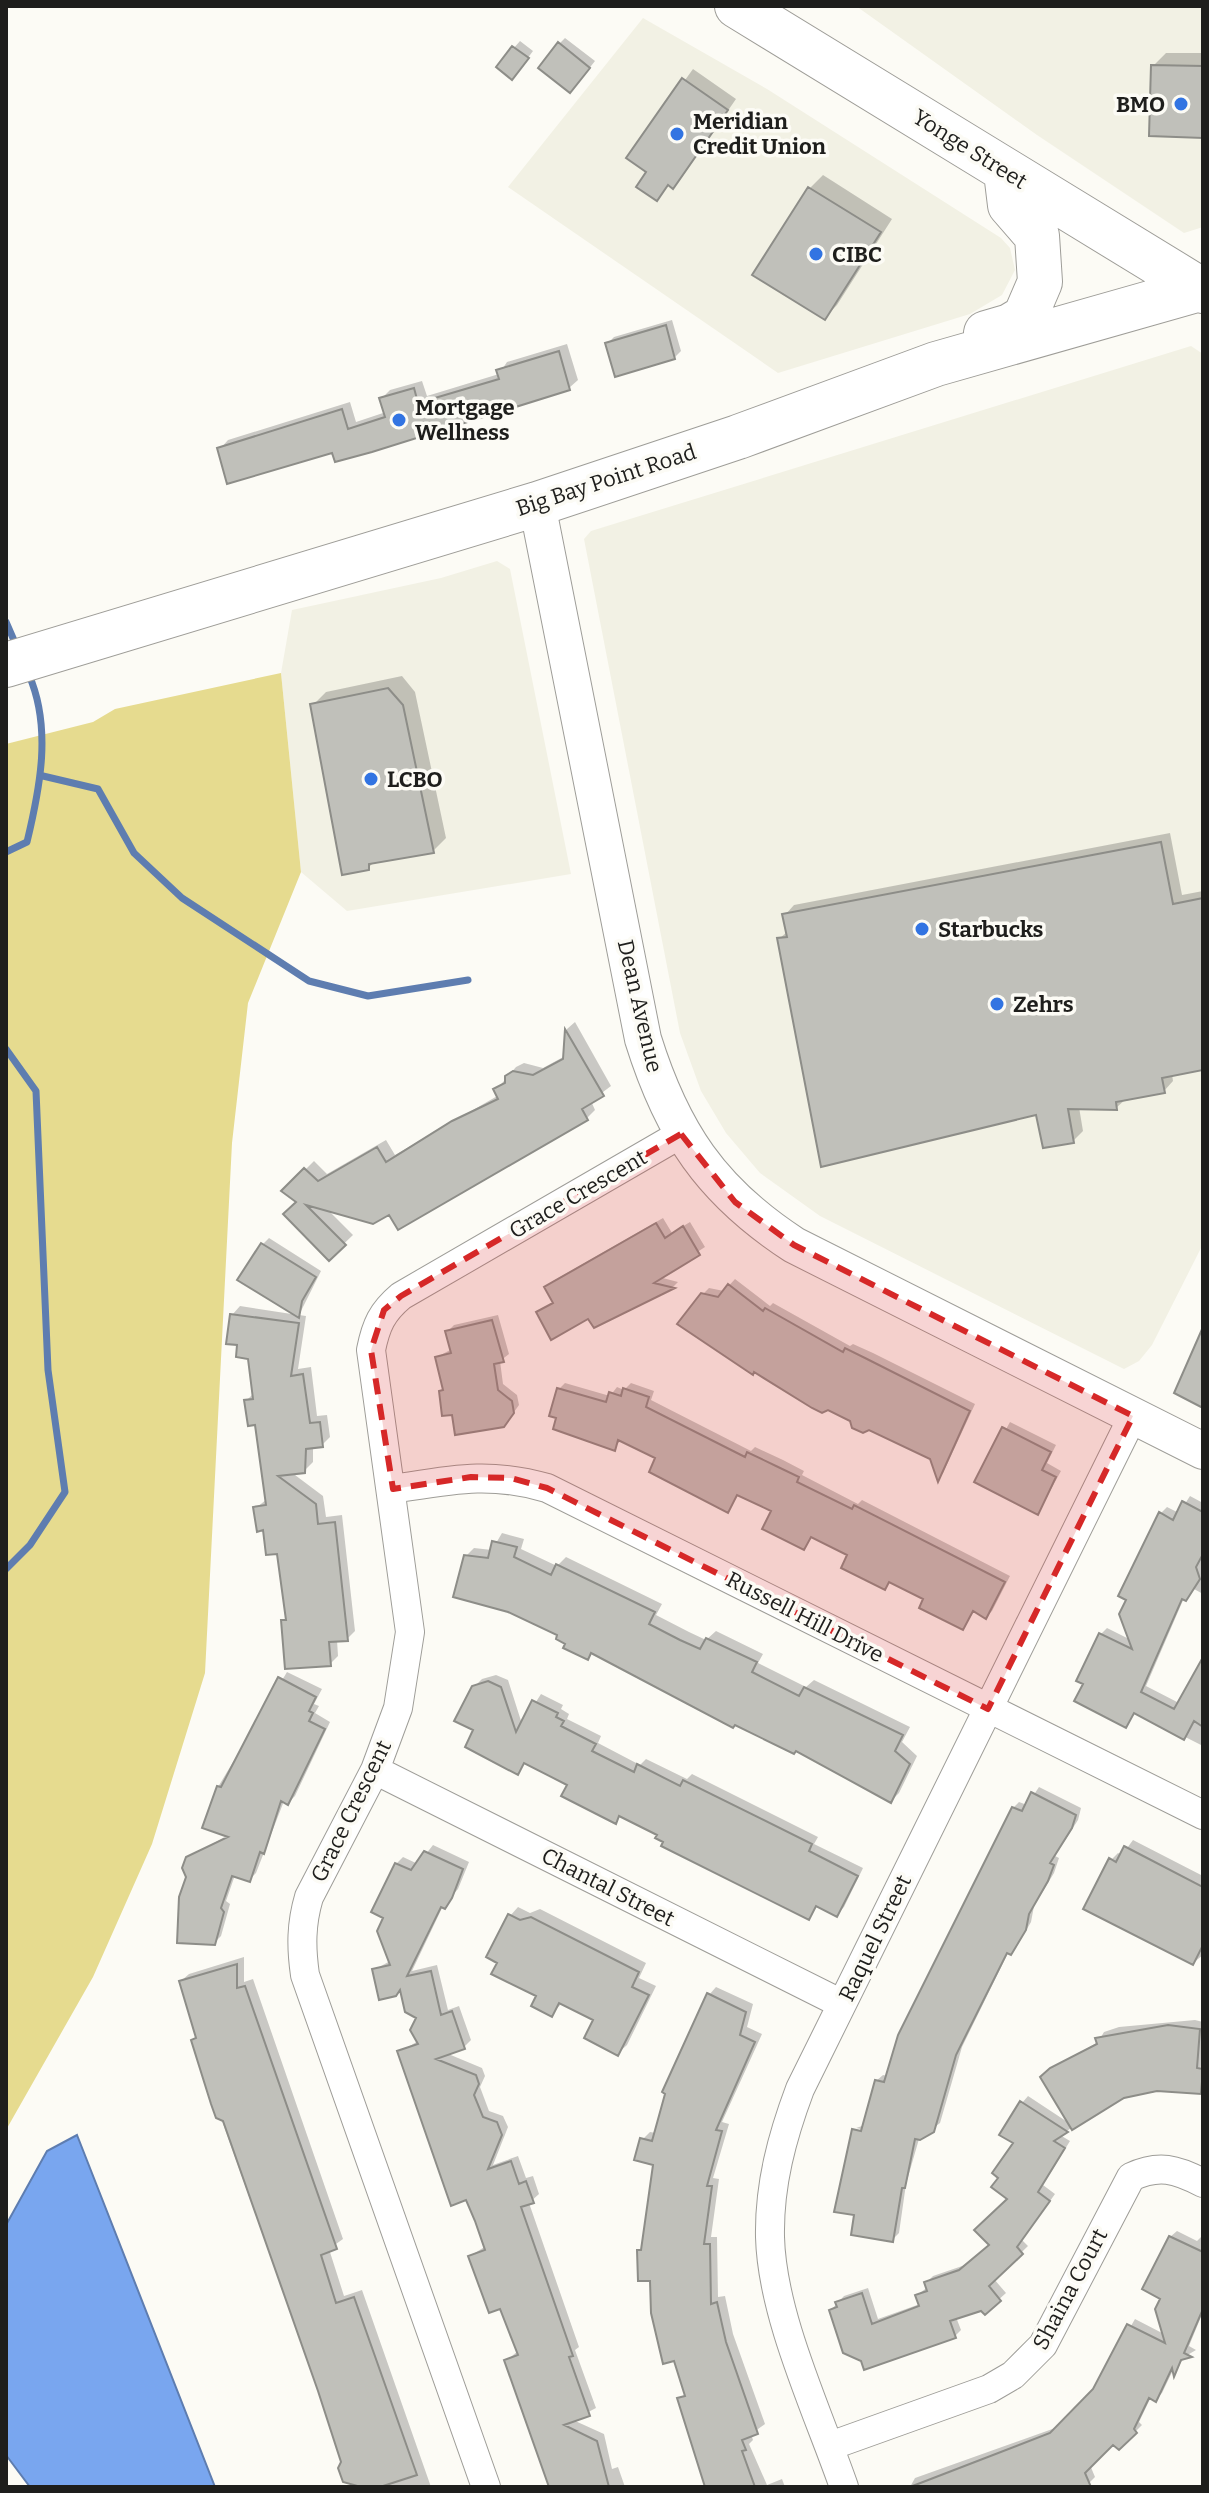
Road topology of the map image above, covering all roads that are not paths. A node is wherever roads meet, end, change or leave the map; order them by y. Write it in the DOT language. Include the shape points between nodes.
graph roads {
  1 [pos="737,6"];
  2 [pos="1006,172"];
  3 [pos="1202,290"];
  4 [pos="936,364"];
  5 [pos="537,504"];
  6 [pos="6,665"];
  7 [pos="681,1134"];
  8 [pos="1133,1416"];
  9 [pos="1203,1451"];
  10 [pos="393,1489"];
  11 [pos="988,1709"];
  12 [pos="375,1770"];
  13 [pos="1203,1815"];
  14 [pos="842,2004"];
  15 [pos="1203,2183"];
  16 [pos="830,2446"];
  17 [pos="486,2487"];
  18 [pos="844,2487"];
  1 -- 2 [label="main road, Yonge Street"];
  2 -- 3 [label="main road, Yonge Street"];
  2 -- 4 [label="main road" via="1010,205 1037,236 1040,282 1033,306 1010,326 965,340"];
  3 -- 4 [label="main road, Big Bay Point Road"];
  4 -- 5 [label="main road, Big Bay Point Road"];
  5 -- 6 [label="main road, Big Bay Point Road"];
  5 -- 7 [label="street, Dean Avenue" via="643,1039"];
  7 -- 8 [label="street, Dean Avenue" via="735,1202 794,1245"];
  7 -- 10 [label="street, Grace Crescent" via="384,1310 371,1350"];
  8 -- 9 [label="street, Dean Avenue"];
  8 -- 11 [label="street, Raquel Street"];
  10 -- 11 [label="street, Russell Hill Drive" via="471,1477 511,1478 547,1488"];
  10 -- 12 [label="street, Grace Crescent" via="410,1632 398,1708"];
  11 -- 13 [label="street, Russell Hill Drive"];
  11 -- 14 [label="street, Raquel Street"];
  12 -- 14 [label="street, Chantal Street"];
  12 -- 17 [label="street, Grace Crescent" via="309,1897 302,1918 305,1975"];
  14 -- 16 [label="street, Raquel Street" via="786,2128 771,2203 770,2239 781,2308"];
  15 -- 16 [label="street, Shaina Court" via="1167,2167 1131,2177 1043,2345 1013,2375 989,2389"];
  16 -- 18 [label="street, Raquel Street"];
}
